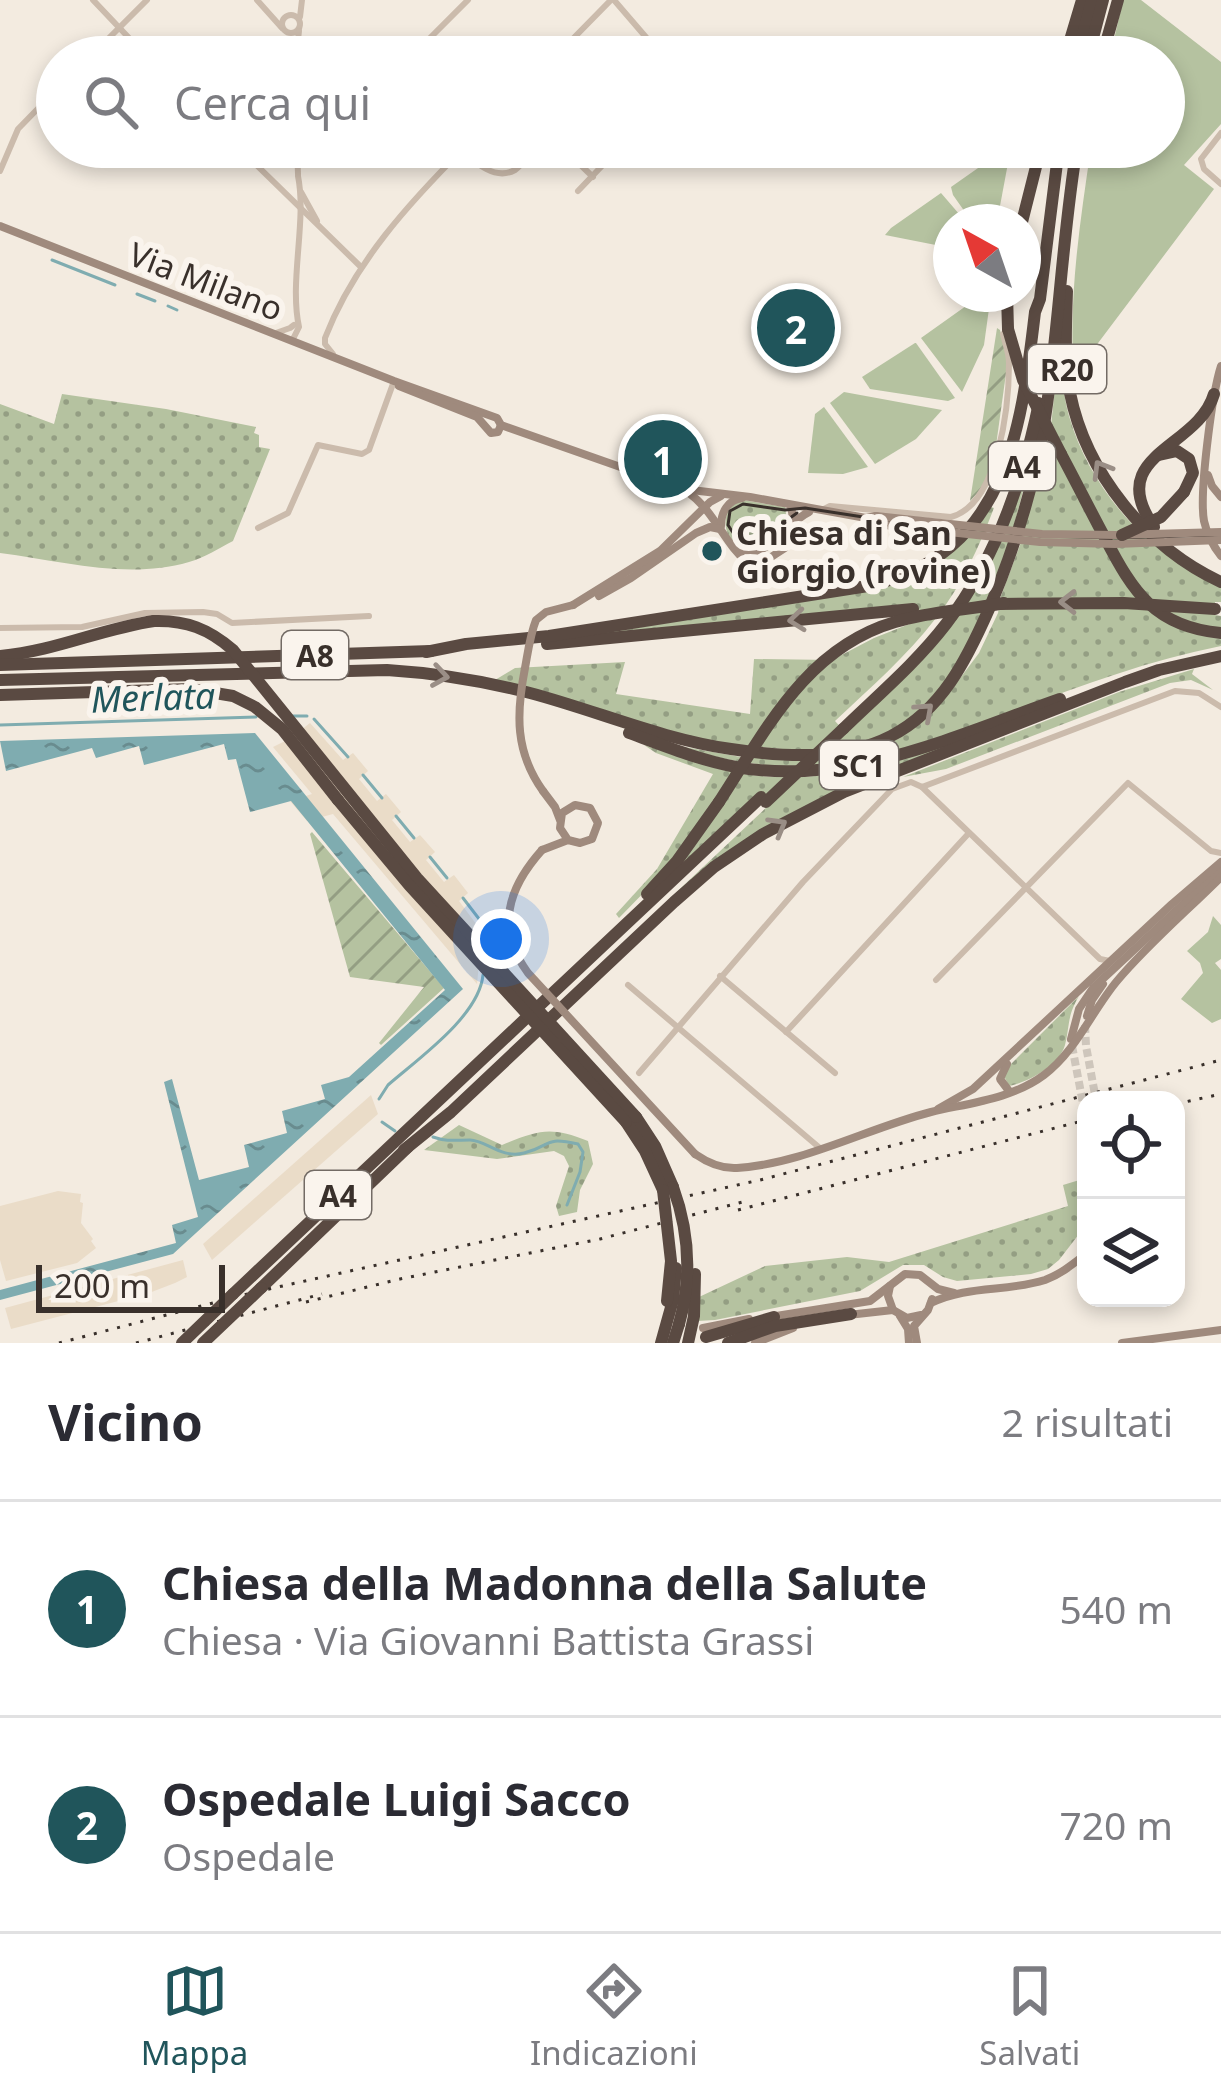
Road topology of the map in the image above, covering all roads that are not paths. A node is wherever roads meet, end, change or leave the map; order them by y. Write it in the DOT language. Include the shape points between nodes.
graph roads {
  1 [pos="93,0"];
  2 [pos="147,0"];
  3 [pos="257,0"];
  4 [pos="301,0"];
  5 [pos="467,0"];
  6 [pos="612,0"];
  7 [pos="1082,0"];
  8 [pos="1092,0"];
  9 [pos="1110,0"];
  10 [pos="273,16"];
  11 [pos="288,16"];
  12 [pos="299,25"];
  13 [pos="118,29"];
  14 [pos="286,31"];
  15 [pos="111,36"];
  16 [pos="125,36"];
  17 [pos="290,36"];
  18 [pos="297,36"];
  19 [pos="432,36"];
  20 [pos="578,36"];
  21 [pos="644,36"];
  22 [pos="1071,36"];
  23 [pos="1083,36"];
  24 [pos="1101,36"];
  25 [pos="36,111"];
  26 [pos="1221,133"];
  27 [pos="259,168"];
  28 [pos="298,168"];
  29 [pos="445,168"];
  30 [pos="481,168"];
  31 [pos="517,168"];
  32 [pos="584,168"];
  33 [pos="601,168"];
  34 [pos="1036,168"];
  35 [pos="1056,168"];
  36 [pos="1074,168"];
  37 [pos="1075,168"];
  38 [pos="1076,168"];
  39 [pos="0,172"];
  40 [pos="298,176"];
  41 [pos="593,177"];
  42 [pos="1221,184"];
  43 [pos="578,191"];
  44 [pos="301,192"];
  45 [pos="1027,204"];
  46 [pos="299,207"];
  47 [pos="319,225"];
  48 [pos="0,226"];
  49 [pos="361,267"];
  50 [pos="1041,291"];
  51 [pos="1041,306"];
  52 [pos="1006,312"];
  53 [pos="1036,312"];
  54 [pos="297,323"];
  55 [pos="1005,332"];
  56 [pos="273,333"];
  57 [pos="292,341"];
  58 [pos="309,348"];
  59 [pos="335,357"];
  60 [pos="1221,366"];
  61 [pos="394,381"];
  62 [pos="1214,394"];
  63 [pos="1153,459"];
  64 [pos="1206,461"];
  65 [pos="682,489"];
  66 [pos="728,496"];
  67 [pos="750,497"];
  68 [pos="1221,497"];
  69 [pos="790,506"];
  70 [pos="705,507"];
  71 [pos="817,511"];
  72 [pos="872,519"];
  73 [pos="792,521"];
  74 [pos="258,528"];
  75 [pos="685,528"];
  76 [pos="703,530"];
  77 [pos="721,530"];
  78 [pos="1123,535"];
  79 [pos="1221,536"];
  80 [pos="1178,555"];
  81 [pos="1221,556"];
  82 [pos="1221,582"];
  83 [pos="1004,603"];
  84 [pos="573,604"];
  85 [pos="1218,609"];
  86 [pos="369,616"];
  87 [pos="0,628"];
  88 [pos="1221,633"];
  89 [pos="426,652"];
  90 [pos="1221,652"];
  91 [pos="0,660"];
  92 [pos="0,680"];
  93 [pos="492,686"];
  94 [pos="0,695"];
  95 [pos="1221,706"];
  96 [pos="840,727"];
  97 [pos="922,787"];
  98 [pos="543,791"];
  99 [pos="342,796"];
  100 [pos="764,800"];
  101 [pos="568,808"];
  102 [pos="560,824"];
  103 [pos="969,833"];
  104 [pos="568,840"];
  105 [pos="542,850"];
  106 [pos="1211,851"];
  107 [pos="1219,866"];
  108 [pos="1026,888"];
  109 [pos="1113,965"];
  110 [pos="720,976"];
  111 [pos="936,980"];
  112 [pos="628,985"];
  113 [pos="1087,1016"];
  114 [pos="520,1023"];
  115 [pos="679,1026"];
  116 [pos="1040,1027"];
  117 [pos="786,1032"];
  118 [pos="1071,1039"];
  119 [pos="638,1072"];
  120 [pos="835,1073"];
  121 [pos="1011,1092"];
  122 [pos="931,1112"];
  123 [pos="821,1149"];
  124 [pos="404,1150"];
  125 [pos="668,1188"];
  126 [pos="1077,1257"];
  127 [pos="1077,1261"];
  128 [pos="1070,1267"];
  129 [pos="891,1284"];
  130 [pos="930,1286"];
  131 [pos="954,1293"];
  132 [pos="932,1303"];
  133 [pos="896,1313"];
  134 [pos="851,1314"];
  135 [pos="922,1315"];
  136 [pos="774,1317"];
  137 [pos="701,1327"];
  138 [pos="1221,1330"];
  139 [pos="666,1337"];
  140 [pos="182,1343"];
  141 [pos="203,1343"];
  142 [pos="688,1343"];
  143 [pos="728,1343"];
  144 [pos="755,1343"];
  145 [pos="913,1343"];
  146 [pos="1122,1343"];
  1 -- 13 [label="street"];
  2 -- 13 [label="street"];
  3 -- 10 [label="street"];
  4 -- 11 [label="street"];
  4 -- 12 [label="street"];
  5 -- 19 [label="street"];
  6 -- 20 [label="street"];
  6 -- 21 [label="street"];
  7 -- 22 [label="highway"];
  8 -- 23 [label="highway"];
  9 -- 24 [label="highway"];
  10 -- 11 [label="street"];
  10 -- 14 [label="street"];
  11 -- 12 [label="street"];
  11 -- 14 [label="street"];
  12 -- 14 [label="street"];
  12 -- 18 [label="street"];
  13 -- 15 [label="street"];
  13 -- 16 [label="street"];
  14 -- 17 [label="street"];
  25 -- 39 [label="street" via="18,129"];
  26 -- 42 [label="street" via="1202,155 1202,166"];
  27 -- 46 [label="street"];
  28 -- 40 [label="street"];
  29 -- 49 [label="street"];
  30 -- 31 [label="street"];
  32 -- 41 [label="street"];
  33 -- 41 [label="street"];
  34 -- 45 [label="highway"];
  35 -- 50 [label="highway, A4"];
  36 -- 96 [label="highway, A4" via="1041,393 1001,525 946,625"];
  93 -- 37 [label="highway, one-way" via="690,742 778,754 856,749 896,734 927,710 968,654 1026,506 1046,414"];
  80 -- 38 [label="highway, R20, one-way" via="1102,473 1073,404 1066,303"];
  40 -- 44 [label="street"];
  40 -- 46 [label="street"];
  41 -- 43 [label="street"];
  44 -- 46 [label="street"];
  44 -- 47 [label="street"];
  46 -- 47 [label="street"];
  46 -- 54 [label="street"];
  47 -- 49 [label="street"];
  48 -- 56 [label="street, Via Milano"];
  49 -- 59 [label="street" via="326,338"];
  51 -- 96 [label="highway, A4" via="1022,436 973,568 919,646"];
  52 -- 55 [label="highway, R20"];
  53 -- 89 [label="highway" via="1019,418 995,492 970,529 926,565 868,586"];
  54 -- 56 [label="street"];
  54 -- 57 [label="street"];
  54 -- 58 [label="street"];
  55 -- 71 [label="street" via="997,461 970,508 951,517"];
  55 -- 88 [label="highway, R20, bridge" via="1140,596 1169,620"];
  56 -- 57 [label="street, Via Milano"];
  57 -- 58 [label="street, Via Milano"];
  58 -- 59 [label="street, Via Milano"];
  59 -- 61 [label="street, Via Milano"];
  60 -- 62 [label="street"];
  61 -- 65 [label="street, Via Milano" via="488,422 494,433 501,425"];
  61 -- 74 [label="street" via="369,450 318,446 288,513"];
  62 -- 63 [label="highway" via="1206,414"];
  62 -- 64 [label="street"];
  63 -- 78 [label="highway, bridge" via="1174,451 1189,459 1193,473 1161,517"];
  63 -- 80 [label="highway" via="1138,484 1139,501"];
  64 -- 68 [label="street"];
  64 -- 81 [label="street" via="1204,520"];
  65 -- 66 [label="street"];
  65 -- 70 [label="street"];
  66 -- 67 [label="street"];
  66 -- 70 [label="street"];
  67 -- 69 [label="street"];
  67 -- 77 [label="street" via="727,506"];
  69 -- 71 [label="street"];
  69 -- 73 [label="street"];
  70 -- 75 [label="street"];
  70 -- 77 [label="street"];
  71 -- 72 [label="street"];
  71 -- 73 [label="street"];
  72 -- 78 [label="street, bridge"];
  72 -- 79 [label="street, bridge" via="1058,543"];
  73 -- 77 [label="street" via="755,552"];
  75 -- 76 [label="street"];
  75 -- 84 [label="street"];
  76 -- 77 [label="street"];
  76 -- 84 [label="street" via="619,585"];
  78 -- 79 [label="street, bridge"];
  80 -- 82 [label="highway, R20"];
  85 -- 83 [label="highway, one-way, bridge"];
  83 -- 89 [label="highway, one-way, bridge"];
  83 -- 114 [label="highway, bridge" via="892,622 813,668 664,876"];
  84 -- 98 [label="street, bridge" via="536,620 519,699 521,748"];
  86 -- 87 [label="street" via="232,623 214,613 165,613"];
  89 -- 91 [label="highway, A8"];
  90 -- 93 [label="highway, SC1" via="1162,663 891,758 805,772 703,759"];
  124 -- 90 [label="highway, one-way" via="684,892 763,834 844,792"];
  91 -- 99 [label="highway, bridge" via="112,629 186,623 244,662"];
  92 -- 93 [label="highway, A8, one-way" via="387,670"];
  94 -- 99 [label="highway" via="168,689 241,699"];
  95 -- 97 [label="street" via="1199,692 1175,691"];
  96 -- 100 [label="highway, A4, bridge"];
  97 -- 103 [label="street"];
  97 -- 110 [label="street" via="892,789"];
  98 -- 101 [label="street"];
  98 -- 102 [label="street"];
  99 -- 125 [label="highway, bridge" via="409,885 626,1122"];
  100 -- 114 [label="highway, A4"];
  100 -- 124 [label="highway, A4"];
  101 -- 102 [label="street"];
  101 -- 104 [label="street" via="590,808 598,825 587,842"];
  102 -- 104 [label="street"];
  102 -- 105 [label="street"];
  103 -- 108 [label="street"];
  103 -- 117 [label="street"];
  104 -- 105 [label="street"];
  105 -- 123 [label="street, bridge" via="512,895 516,953 695,1154 737,1168"];
  106 -- 107 [label="street"];
  106 -- 107 [label="street"];
  106 -- 108 [label="street" via="1128,783"];
  107 -- 109 [label="street"];
  107 -- 121 [label="street" via="1051,1070"];
  108 -- 109 [label="street"];
  108 -- 111 [label="street"];
  109 -- 113 [label="street"];
  109 -- 116 [label="street"];
  109 -- 118 [label="street" via="1083,1001"];
  110 -- 115 [label="street"];
  110 -- 117 [label="street"];
  112 -- 115 [label="street"];
  114 -- 140 [label="highway, A4, bridge"];
  115 -- 119 [label="street"];
  115 -- 123 [label="street"];
  116 -- 121 [label="street" via="1000,1074"];
  116 -- 122 [label="street" via="973,1089"];
  117 -- 120 [label="street"];
  121 -- 122 [label="street"];
  122 -- 123 [label="street"];
  124 -- 141 [label="highway, A4, bridge"];
  125 -- 137 [label="highway, bridge" via="690,1232"];
  125 -- 139 [label="highway, bridge"];
  125 -- 139 [label="highway, bridge" via="687,1249 686,1294"];
  126 -- 128 [label="street"];
  127 -- 128 [label="street"];
  128 -- 131 [label="street" via="1032,1283"];
  129 -- 130 [label="street" via="913,1273"];
  129 -- 133 [label="street"];
  129 -- 136 [label="street" via="870,1301"];
  130 -- 131 [label="street"];
  130 -- 132 [label="street"];
  131 -- 132 [label="street"];
  132 -- 135 [label="street"];
  133 -- 134 [label="street"];
  133 -- 135 [label="street"];
  133 -- 145 [label="street"];
  134 -- 143 [label="highway"];
  134 -- 144 [label="street"];
  135 -- 145 [label="street"];
  136 -- 137 [label="highway"];
  137 -- 142 [label="highway"];
  138 -- 146 [label="street"];
}
